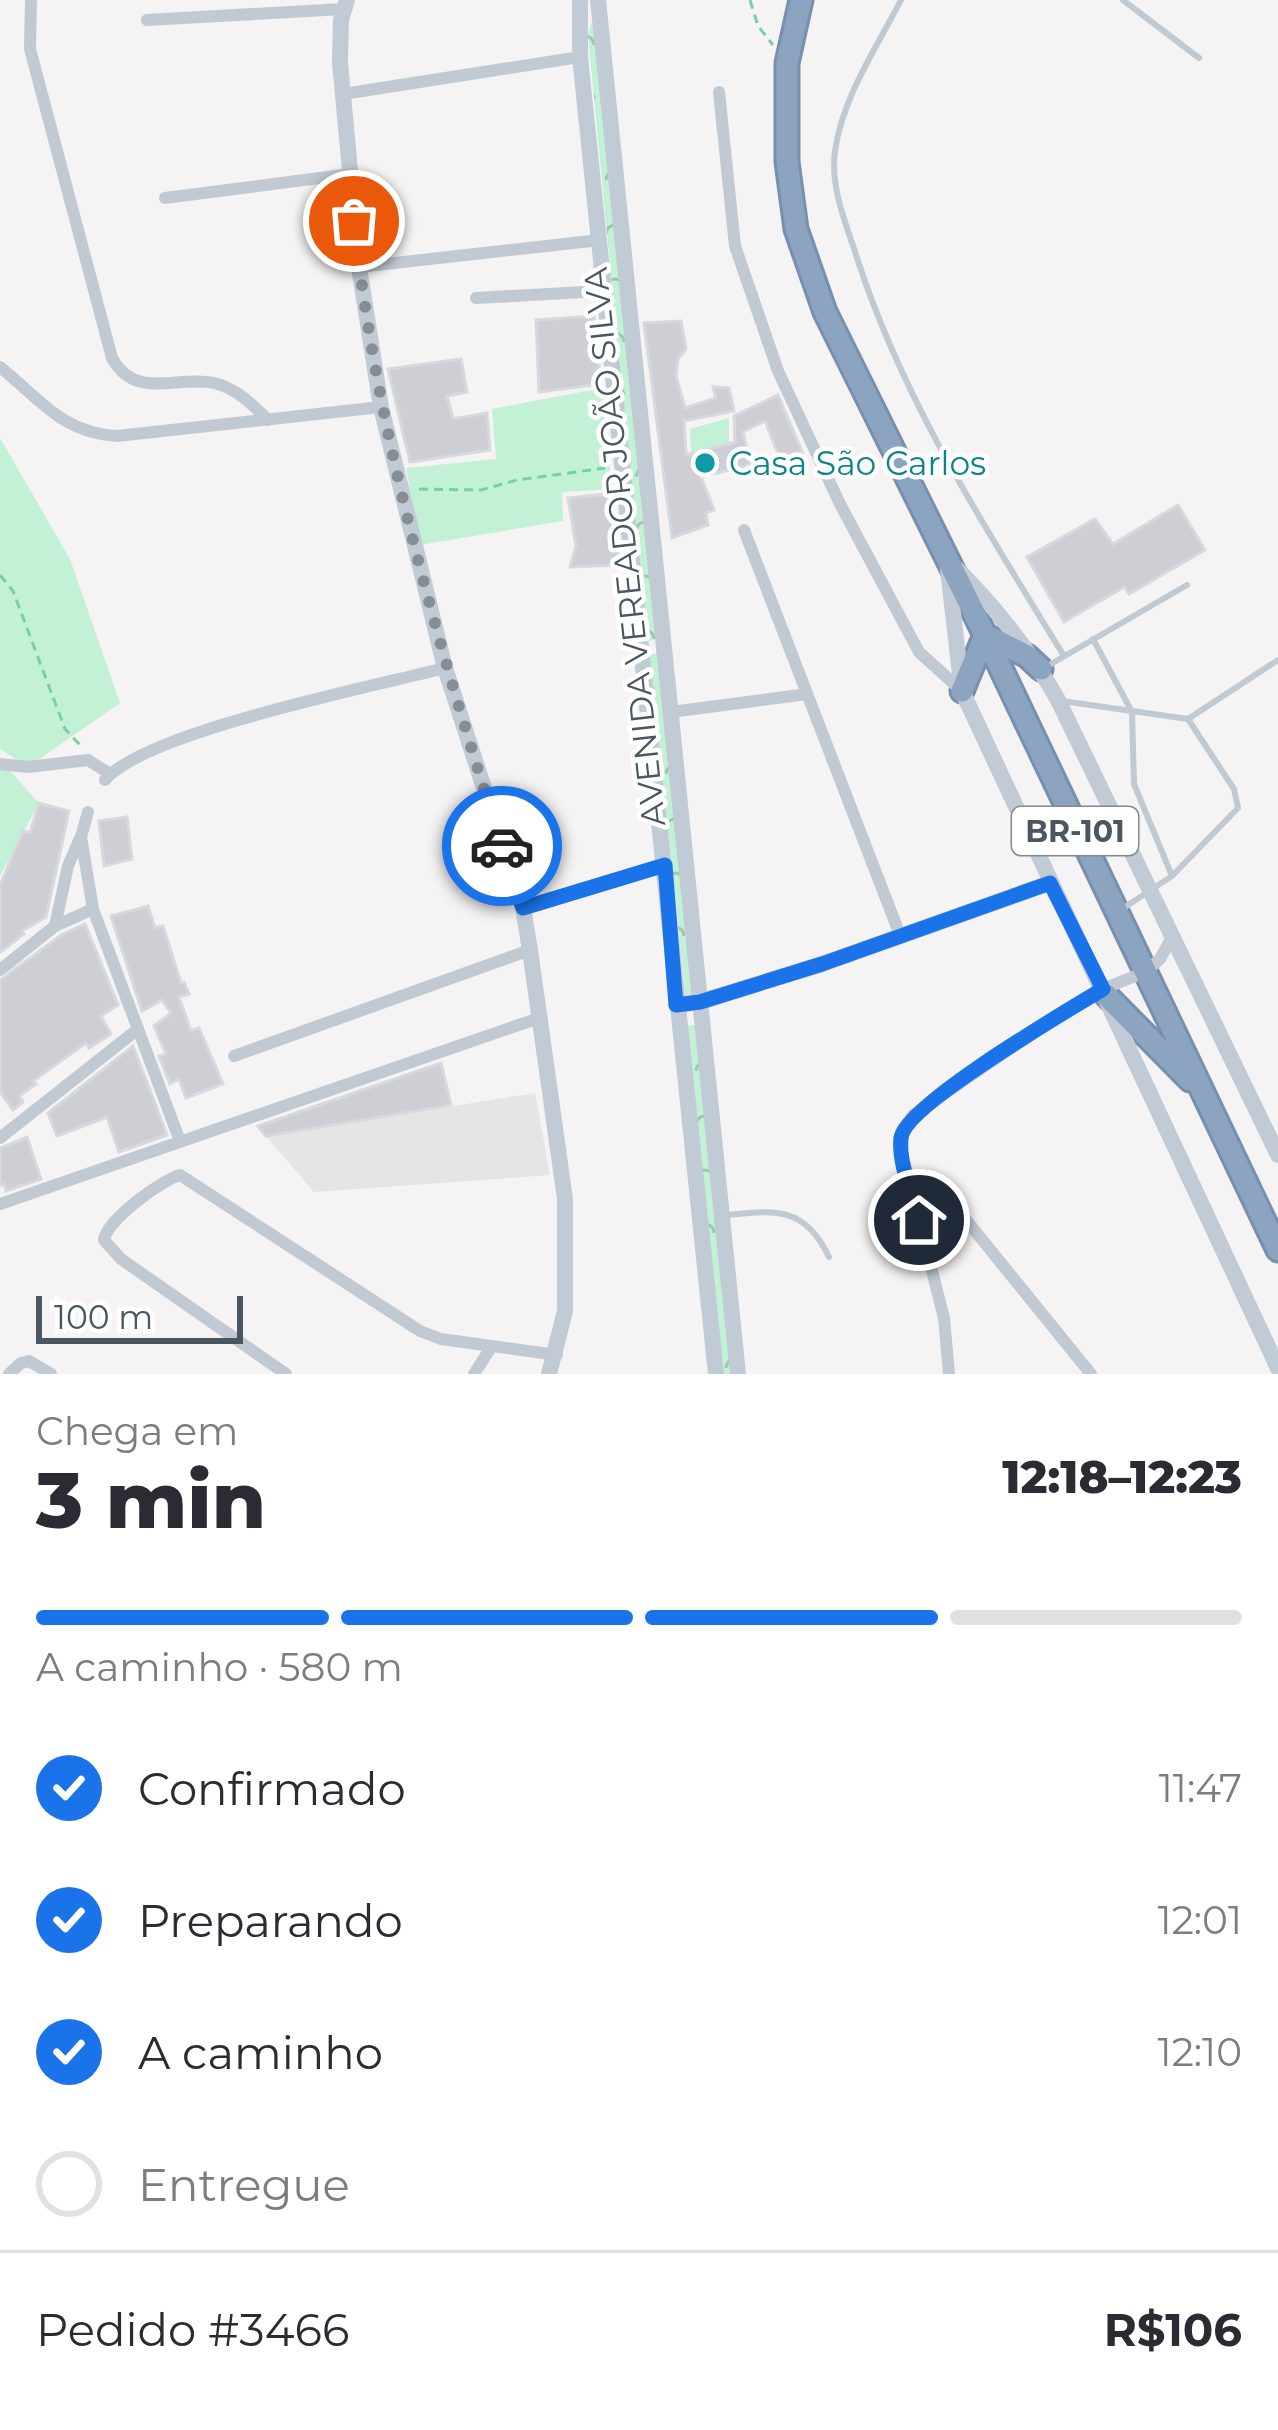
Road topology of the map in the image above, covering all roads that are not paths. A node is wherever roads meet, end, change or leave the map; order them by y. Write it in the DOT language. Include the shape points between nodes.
graph roads {
  1 [pos="31,0"];
  2 [pos="580,0"];
  3 [pos="598,0"];
  4 [pos="801,0"];
  5 [pos="901,0"];
  6 [pos="1123,0"];
  7 [pos="345,5"];
  8 [pos="147,20"];
  9 [pos="580,57"];
  10 [pos="1199,58"];
  11 [pos="718,92"];
  12 [pos="343,94"];
  13 [pos="350,174"];
  14 [pos="165,198"];
  15 [pos="600,240"];
  16 [pos="359,267"];
  17 [pos="603,291"];
  18 [pos="476,298"];
  19 [pos="0,367"];
  20 [pos="381,407"];
  21 [pos="268,420"];
  22 [pos="744,530"];
  23 [pos="947,559"];
  24 [pos="1186,585"];
  25 [pos="985,635"];
  26 [pos="1094,639"];
  27 [pos="665,655"];
  28 [pos="1064,656"];
  29 [pos="644,658"];
  30 [pos="1278,661"];
  31 [pos="446,668"];
  32 [pos="1041,670"];
  33 [pos="962,691"];
  34 [pos="807,694"];
  35 [pos="1058,700"];
  36 [pos="671,712"];
  37 [pos="1132,712"];
  38 [pos="1188,719"];
  39 [pos="0,764"];
  40 [pos="88,812"];
  41 [pos="81,837"];
  42 [pos="685,850"];
  43 [pos="665,858"];
  44 [pos="1172,877"];
  45 [pos="1050,883"];
  46 [pos="1152,892"];
  47 [pos="523,908"];
  48 [pos="93,909"];
  49 [pos="1116,912"];
  50 [pos="56,926"];
  51 [pos="1173,934"];
  52 [pos="900,935"];
  53 [pos="530,950"];
  54 [pos="0,970"];
  55 [pos="1145,972"];
  56 [pos="1105,992"];
  57 [pos="700,1002"];
  58 [pos="676,1005"];
  59 [pos="539,1018"];
  60 [pos="138,1029"];
  61 [pos="234,1056"];
  62 [pos="1208,1100"];
  63 [pos="0,1138"];
  64 [pos="180,1142"];
  65 [pos="1278,1155"];
  66 [pos="911,1186"];
  67 [pos="0,1204"];
  68 [pos="723,1216"];
  69 [pos="1278,1250"];
  70 [pos="829,1257"];
  71 [pos="492,1346"];
  72 [pos="556,1355"];
  73 [pos="1278,1368"];
  74 [pos="9,1374"];
  75 [pos="51,1374"];
  76 [pos="286,1374"];
  77 [pos="473,1374"];
  78 [pos="549,1374"];
  79 [pos="716,1374"];
  80 [pos="739,1374"];
  81 [pos="949,1374"];
  82 [pos="1091,1374"];
  1 -- 21 [label="street" via="30,49 117,367 147,386 227,388"];
  2 -- 9 [label="street, AVENIDA VEREADOR JOÃO SILVA"];
  3 -- 27 [label="street, AVENIDA VEREADOR JOÃO SILVA"];
  4 -- 23 [label="highway, BR-101" via="787,63 789,190 801,246 836,340"];
  5 -- 28 [label="lane" via="842,121 834,177 841,208 911,397"];
  6 -- 10 [label="lane"];
  7 -- 8 [label="street"];
  7 -- 12 [label="street"];
  9 -- 12 [label="street"];
  9 -- 15 [label="street, AVENIDA VEREADOR JOÃO SILVA"];
  11 -- 33 [label="street" via="735,246 778,371 919,652"];
  12 -- 13 [label="street"];
  13 -- 14 [label="street"];
  13 -- 16 [label="street"];
  15 -- 16 [label="street"];
  15 -- 17 [label="street, AVENIDA VEREADOR JOÃO SILVA"];
  16 -- 20 [label="street"];
  17 -- 18 [label="street"];
  17 -- 29 [label="street, AVENIDA VEREADOR JOÃO SILVA"];
  19 -- 21 [label="street" via="61,420 96,435"];
  20 -- 21 [label="street"];
  20 -- 31 [label="street"];
  22 -- 34 [label="street"];
  23 -- 25 [label="highway, BR-101"];
  23 -- 32 [label="street"];
  23 -- 33 [label="street"];
  24 -- 26 [label="lane"];
  25 -- 32 [label="highway"];
  25 -- 33 [label="highway"];
  25 -- 49 [label="highway, BR-101"];
  26 -- 28 [label="lane"];
  26 -- 37 [label="lane"];
  27 -- 29 [label="street"];
  27 -- 36 [label="street, AVENIDA VEREADOR JOÃO SILVA"];
  28 -- 32 [label="lane"];
  29 -- 43 [label="street, AVENIDA VEREADOR JOÃO SILVA"];
  30 -- 38 [label="lane"];
  31 -- 39 [label="street" via="189,736 133,757 107,777 95,761"];
  31 -- 47 [label="street"];
  32 -- 35 [label="street"];
  33 -- 45 [label="street"];
  34 -- 36 [label="street"];
  34 -- 52 [label="street"];
  35 -- 37 [label="lane"];
  35 -- 46 [label="street"];
  36 -- 42 [label="street, AVENIDA VEREADOR JOÃO SILVA"];
  37 -- 38 [label="lane"];
  37 -- 44 [label="lane" via="1133,784"];
  38 -- 44 [label="lane" via="1238,808"];
  40 -- 41 [label="street"];
  41 -- 48 [label="street"];
  41 -- 50 [label="street"];
  42 -- 43 [label="street"];
  42 -- 57 [label="street, AVENIDA VEREADOR JOÃO SILVA"];
  43 -- 47 [label="street"];
  43 -- 58 [label="street, AVENIDA VEREADOR JOÃO SILVA"];
  44 -- 46 [label="lane"];
  45 -- 52 [label="street"];
  45 -- 56 [label="street"];
  46 -- 49 [label="lane"];
  46 -- 51 [label="street"];
  47 -- 53 [label="street"];
  48 -- 50 [label="street"];
  48 -- 60 [label="street"];
  49 -- 55 [label="highway, BR-101"];
  50 -- 54 [label="street"];
  51 -- 55 [label="street"];
  51 -- 65 [label="street"];
  52 -- 57 [label="street"];
  53 -- 59 [label="street"];
  53 -- 61 [label="street"];
  55 -- 56 [label="street"];
  55 -- 62 [label="highway, BR-101"];
  56 -- 62 [label="highway"];
  56 -- 66 [label="street" via="913,1115 900,1138"];
  56 -- 73 [label="street"];
  57 -- 58 [label="street"];
  57 -- 68 [label="street, AVENIDA VEREADOR JOÃO SILVA"];
  58 -- 79 [label="street, AVENIDA VEREADOR JOÃO SILVA"];
  59 -- 64 [label="street"];
  59 -- 72 [label="street" via="565,1198 565,1311"];
  60 -- 63 [label="street"];
  60 -- 64 [label="street"];
  62 -- 69 [label="highway, BR-101"];
  64 -- 67 [label="street"];
  66 -- 81 [label="street" via="944,1318"];
  66 -- 82 [label="street" via="967,1221"];
  68 -- 70 [label="lane" via="788,1214 819,1236"];
  68 -- 80 [label="street, AVENIDA VEREADOR JOÃO SILVA"];
  71 -- 72 [label="street"];
  71 -- 76 [label="street" via="421,1331 180,1175 108,1226 104,1240 121,1259"];
  71 -- 77 [label="street"];
  72 -- 78 [label="street"];
  74 -- 75 [label="street" via="29,1361"];
}
